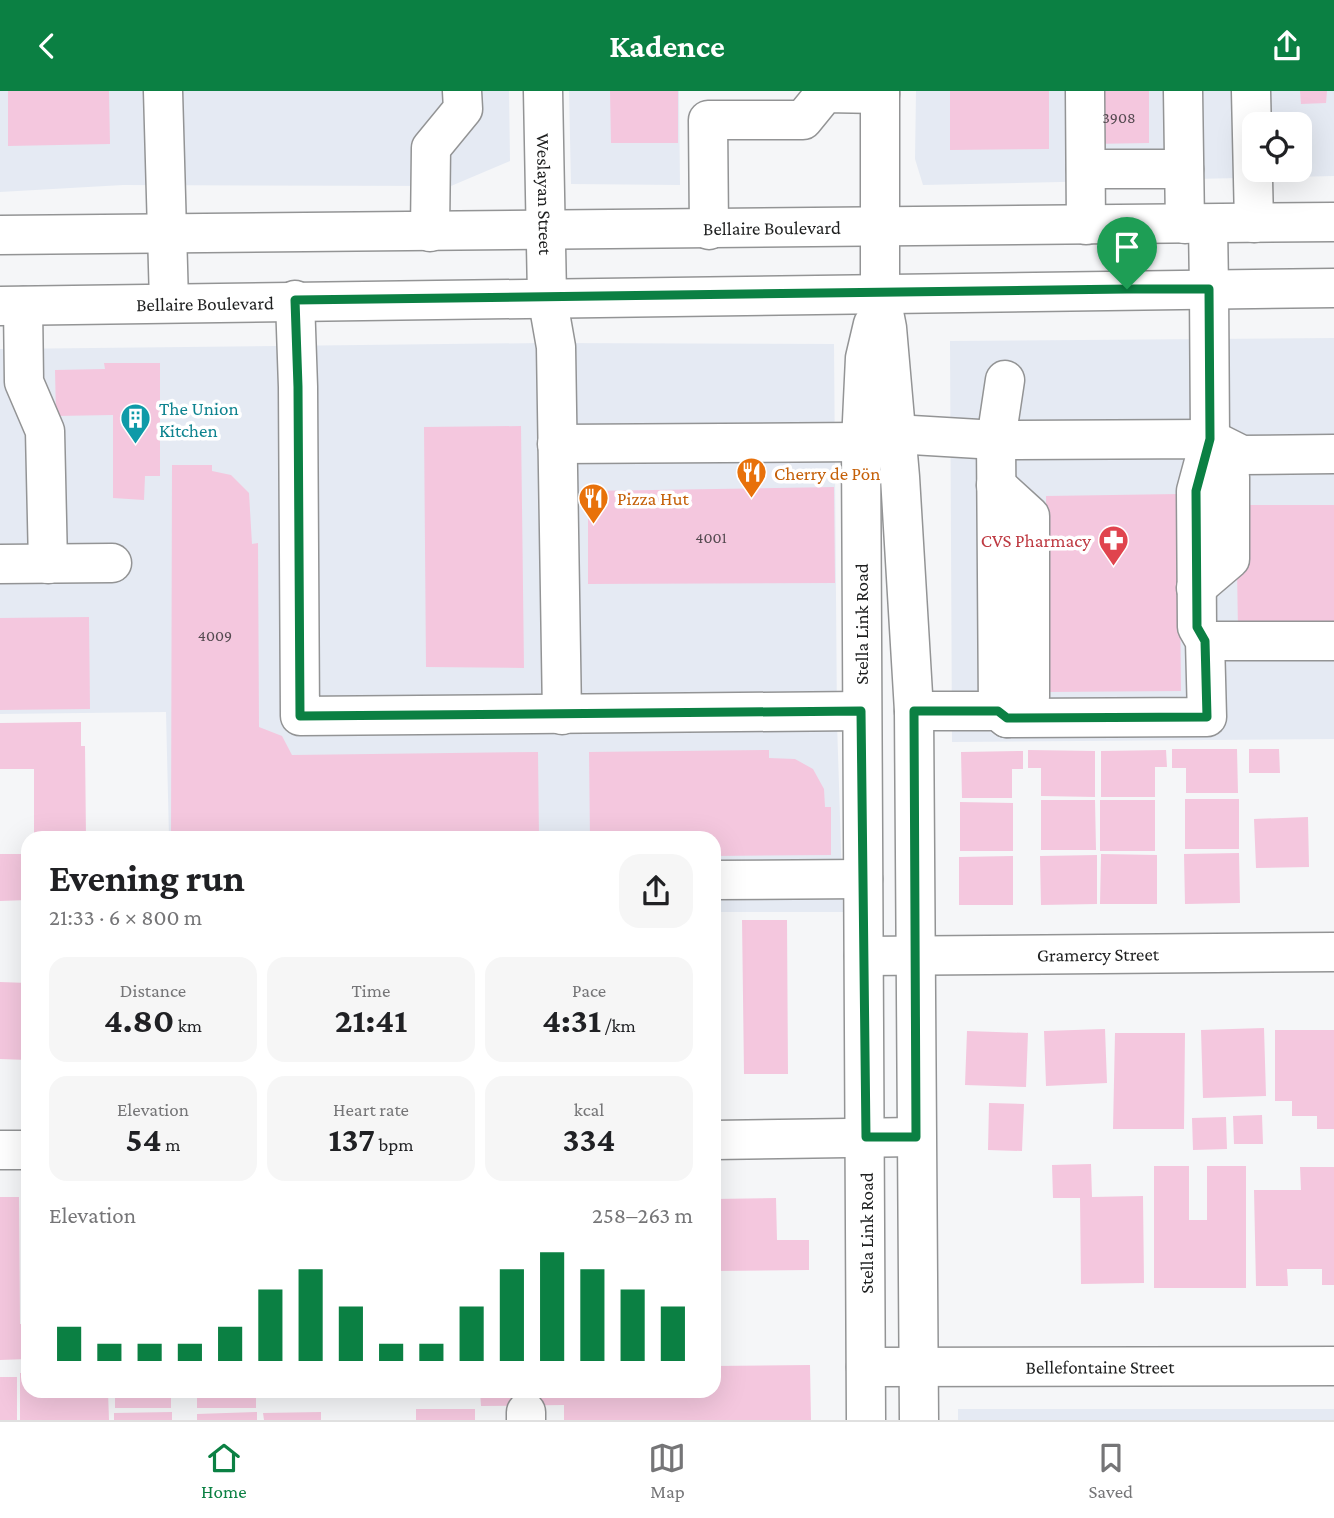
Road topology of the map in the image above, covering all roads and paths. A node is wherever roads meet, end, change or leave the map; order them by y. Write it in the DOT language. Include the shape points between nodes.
graph roads {
  1 [pos="163,91"];
  2 [pos="462,91"];
  3 [pos="543,91"];
  4 [pos="1085,91"];
  5 [pos="1183,91"];
  6 [pos="1251,91"];
  7 [pos="880,92"];
  8 [pos="1086,169"];
  9 [pos="1184,169"];
  10 [pos="1334,222"];
  11 [pos="1254,223"];
  12 [pos="1197,224"];
  13 [pos="1086,225"];
  14 [pos="880,228"];
  15 [pos="709,230"];
  16 [pos="430,232"];
  17 [pos="546,232"];
  18 [pos="0,235"];
  19 [pos="167,235"];
  20 [pos="1334,288"];
  21 [pos="1209,289"];
  22 [pos="880,292"];
  23 [pos="547,296"];
  24 [pos="295,300"];
  25 [pos="169,302"];
  26 [pos="12,306"];
  27 [pos="1004,380"];
  28 [pos="12,385"];
  29 [pos="878,438"];
  30 [pos="1210,439"];
  31 [pos="996,440"];
  32 [pos="557,444"];
  33 [pos="1334,454"];
  34 [pos="112,563"];
  35 [pos="0,564"];
  36 [pos="48,564"];
  37 [pos="1205,641"];
  38 [pos="1334,641"];
  39 [pos="861,711"];
  40 [pos="914,711"];
  41 [pos="1002,714"];
  42 [pos="562,715"];
  43 [pos="863,879"];
  44 [pos="721,880"];
  45 [pos="1334,952"];
  46 [pos="915,955"];
  47 [pos="864,956"];
  48 [pos="866,1137"];
  49 [pos="916,1137"];
  50 [pos="721,1140"];
  51 [pos="0,1150"];
  52 [pos="21,1150"];
  53 [pos="1334,1366"];
  54 [pos="866,1367"];
  55 [pos="918,1367"];
  56 [pos="866,1420"];
  57 [pos="919,1420"];
  1 -- 19 [label="main road"];
  2 -- 16 [label="main road" via="463,109 431,148"];
  3 -- 17 [label="main road, Weslayan Street"];
  4 -- 8 [label="main road"];
  5 -- 9 [label="main road"];
  6 -- 11 [label="main road"];
  7 -- 14 [label="main road, Stella Link Road"];
  7 -- 15 [label="main road" via="825,93 803,120 708,120"];
  8 -- 9 [label="main road"];
  8 -- 13 [label="main road"];
  9 -- 12 [label="main road"];
  10 -- 11 [label="main road, Bellaire Boulevard"];
  11 -- 12 [label="main road, Bellaire Boulevard"];
  12 -- 13 [label="main road, Bellaire Boulevard"];
  12 -- 21 [label="main road"];
  13 -- 14 [label="main road, Bellaire Boulevard"];
  14 -- 15 [label="main road, Bellaire Boulevard"];
  14 -- 22 [label="main road, Stella Link Road"];
  15 -- 17 [label="main road, Bellaire Boulevard"];
  16 -- 17 [label="main road, Bellaire Boulevard"];
  16 -- 19 [label="main road, Bellaire Boulevard"];
  17 -- 23 [label="main road, Weslayan Street"];
  18 -- 19 [label="main road, Bellaire Boulevard"];
  19 -- 25 [label="main road"];
  20 -- 21 [label="main road, Bellaire Boulevard"];
  21 -- 22 [label="main road, Bellaire Boulevard"];
  21 -- 30 [label="main road"];
  22 -- 23 [label="main road, Bellaire Boulevard"];
  22 -- 29 [label="main road, Stella Link Road" via="887,328"];
  23 -- 24 [label="main road, Bellaire Boulevard"];
  23 -- 32 [label="main road, Weslayan Street" via="556,347"];
  24 -- 25 [label="main road, Bellaire Boulevard"];
  24 -- 42 [label="main road" via="300,716"];
  25 -- 26 [label="main road, Bellaire Boulevard"];
  26 -- 28 [label="main road"];
  27 -- 31 [label="main road"];
  28 -- 36 [label="main road" via="45,431"];
  29 -- 31 [label="main road"];
  29 -- 32 [label="main road"];
  29 -- 39 [label="main road, Stella Link Road"];
  29 -- 40 [label="main road, Stella Link Road"];
  30 -- 31 [label="main road"];
  30 -- 33 [label="main road" via="1242,455"];
  30 -- 37 [label="main road" via="1196,491 1209,577 1197,627"];
  31 -- 41 [label="main road"];
  32 -- 42 [label="main road, Weslayan Street"];
  34 -- 36 [label="main road"];
  35 -- 36 [label="main road"];
  37 -- 38 [label="main road"];
  37 -- 41 [label="main road" via="1207,717"];
  39 -- 40 [label="main road"];
  39 -- 42 [label="main road"];
  39 -- 43 [label="main road, Stella Link Road"];
  40 -- 41 [label="main road"];
  40 -- 46 [label="main road, Stella Link Road"];
  43 -- 44 [label="main road"];
  43 -- 47 [label="main road, Stella Link Road"];
  45 -- 46 [label="main road, Gramercy Street"];
  46 -- 47 [label="main road, Gramercy Street"];
  46 -- 49 [label="main road, Stella Link Road"];
  47 -- 48 [label="main road, Stella Link Road"];
  48 -- 49 [label="main road"];
  48 -- 50 [label="main road"];
  48 -- 54 [label="main road, Stella Link Road"];
  49 -- 55 [label="main road, Stella Link Road"];
  51 -- 52 [label="main road"];
  53 -- 55 [label="main road, Bellefontaine Street"];
  54 -- 55 [label="main road, Bellefontaine Street"];
  54 -- 56 [label="main road, Stella Link Road"];
  55 -- 57 [label="main road, Stella Link Road"];
}
